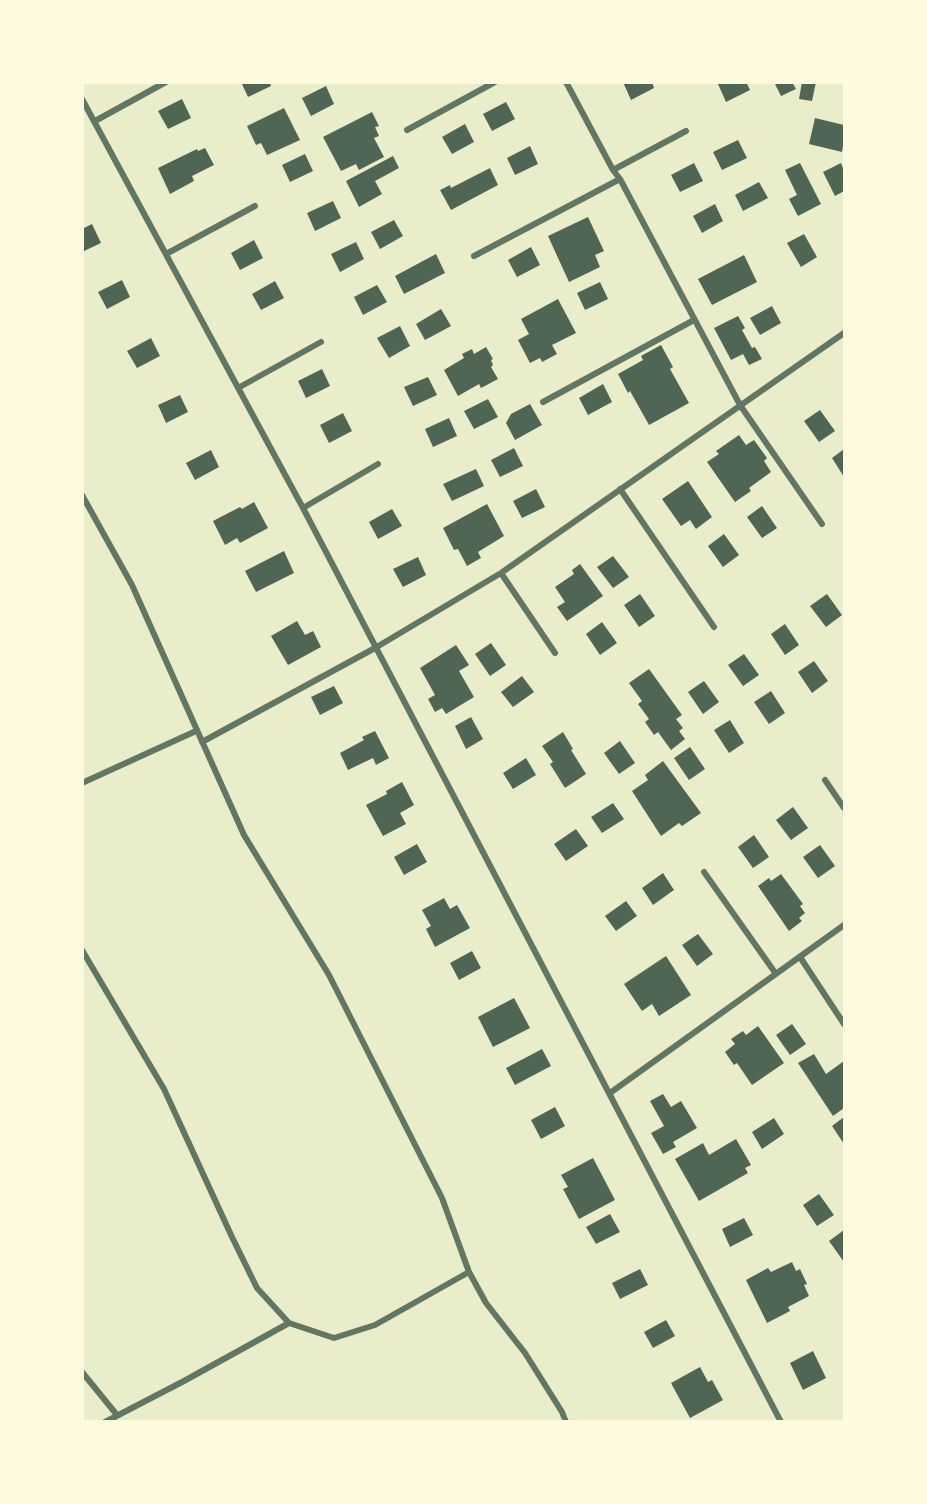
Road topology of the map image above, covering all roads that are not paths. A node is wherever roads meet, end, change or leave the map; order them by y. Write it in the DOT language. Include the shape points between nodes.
graph roads {
  1 [pos="166,82"];
  2 [pos="495,82"];
  3 [pos="566,82"];
  4 [pos="82,99"];
  5 [pos="94,121"];
  6 [pos="407,130"];
  7 [pos="686,131"];
  8 [pos="613,170"];
  9 [pos="620,179"];
  10 [pos="255,206"];
  11 [pos="166,254"];
  12 [pos="474,256"];
  13 [pos="694,320"];
  14 [pos="844,333"];
  15 [pos="321,342"];
  16 [pos="238,388"];
  17 [pos="543,402"];
  18 [pos="740,405"];
  19 [pos="378,464"];
  20 [pos="620,489"];
  21 [pos="82,495"];
  22 [pos="303,508"];
  23 [pos="822,524"];
  24 [pos="501,573"];
  25 [pos="714,627"];
  26 [pos="375,648"];
  27 [pos="555,653"];
  28 [pos="196,731"];
  29 [pos="202,742"];
  30 [pos="825,780"];
  31 [pos="82,783"];
  32 [pos="844,808"];
  33 [pos="704,872"];
  34 [pos="844,925"];
  35 [pos="82,950"];
  36 [pos="800,957"];
  37 [pos="776,974"];
  38 [pos="844,1024"];
  39 [pos="610,1093"];
  40 [pos="469,1272"];
  41 [pos="289,1323"];
  42 [pos="82,1372"];
  43 [pos="117,1415"];
  44 [pos="105,1422"];
  45 [pos="566,1422"];
  46 [pos="781,1422"];
  1 -- 5 [label="street"];
  2 -- 6 [label="street"];
  3 -- 8 [label="street"];
  4 -- 5 [label="street"];
  5 -- 11 [label="street"];
  7 -- 8 [label="street"];
  8 -- 9 [label="street"];
  9 -- 12 [label="street"];
  9 -- 13 [label="street"];
  10 -- 11 [label="street"];
  11 -- 16 [label="street"];
  13 -- 17 [label="street"];
  13 -- 18 [label="street"];
  14 -- 18 [label="street"];
  15 -- 16 [label="street"];
  16 -- 22 [label="street"];
  18 -- 20 [label="street"];
  18 -- 23 [label="street"];
  19 -- 22 [label="street"];
  20 -- 24 [label="street"];
  20 -- 25 [label="street"];
  21 -- 28 [label="street" via="132,585"];
  22 -- 26 [label="street"];
  24 -- 26 [label="street"];
  24 -- 27 [label="street"];
  26 -- 29 [label="street"];
  26 -- 39 [label="street"];
  28 -- 29 [label="street"];
  28 -- 31 [label="street"];
  29 -- 40 [label="street" via="244,834 329,975 442,1198"];
  30 -- 32 [label="street"];
  33 -- 37 [label="street"];
  34 -- 36 [label="street"];
  35 -- 41 [label="street" via="164,1089 257,1288"];
  36 -- 37 [label="street"];
  36 -- 38 [label="street"];
  37 -- 39 [label="street"];
  39 -- 46 [label="street"];
  40 -- 41 [label="street" via="375,1324 333,1338"];
  40 -- 45 [label="street" via="486,1303 525,1353"];
  41 -- 43 [label="street"];
  42 -- 43 [label="street"];
  43 -- 44 [label="street"];
}
